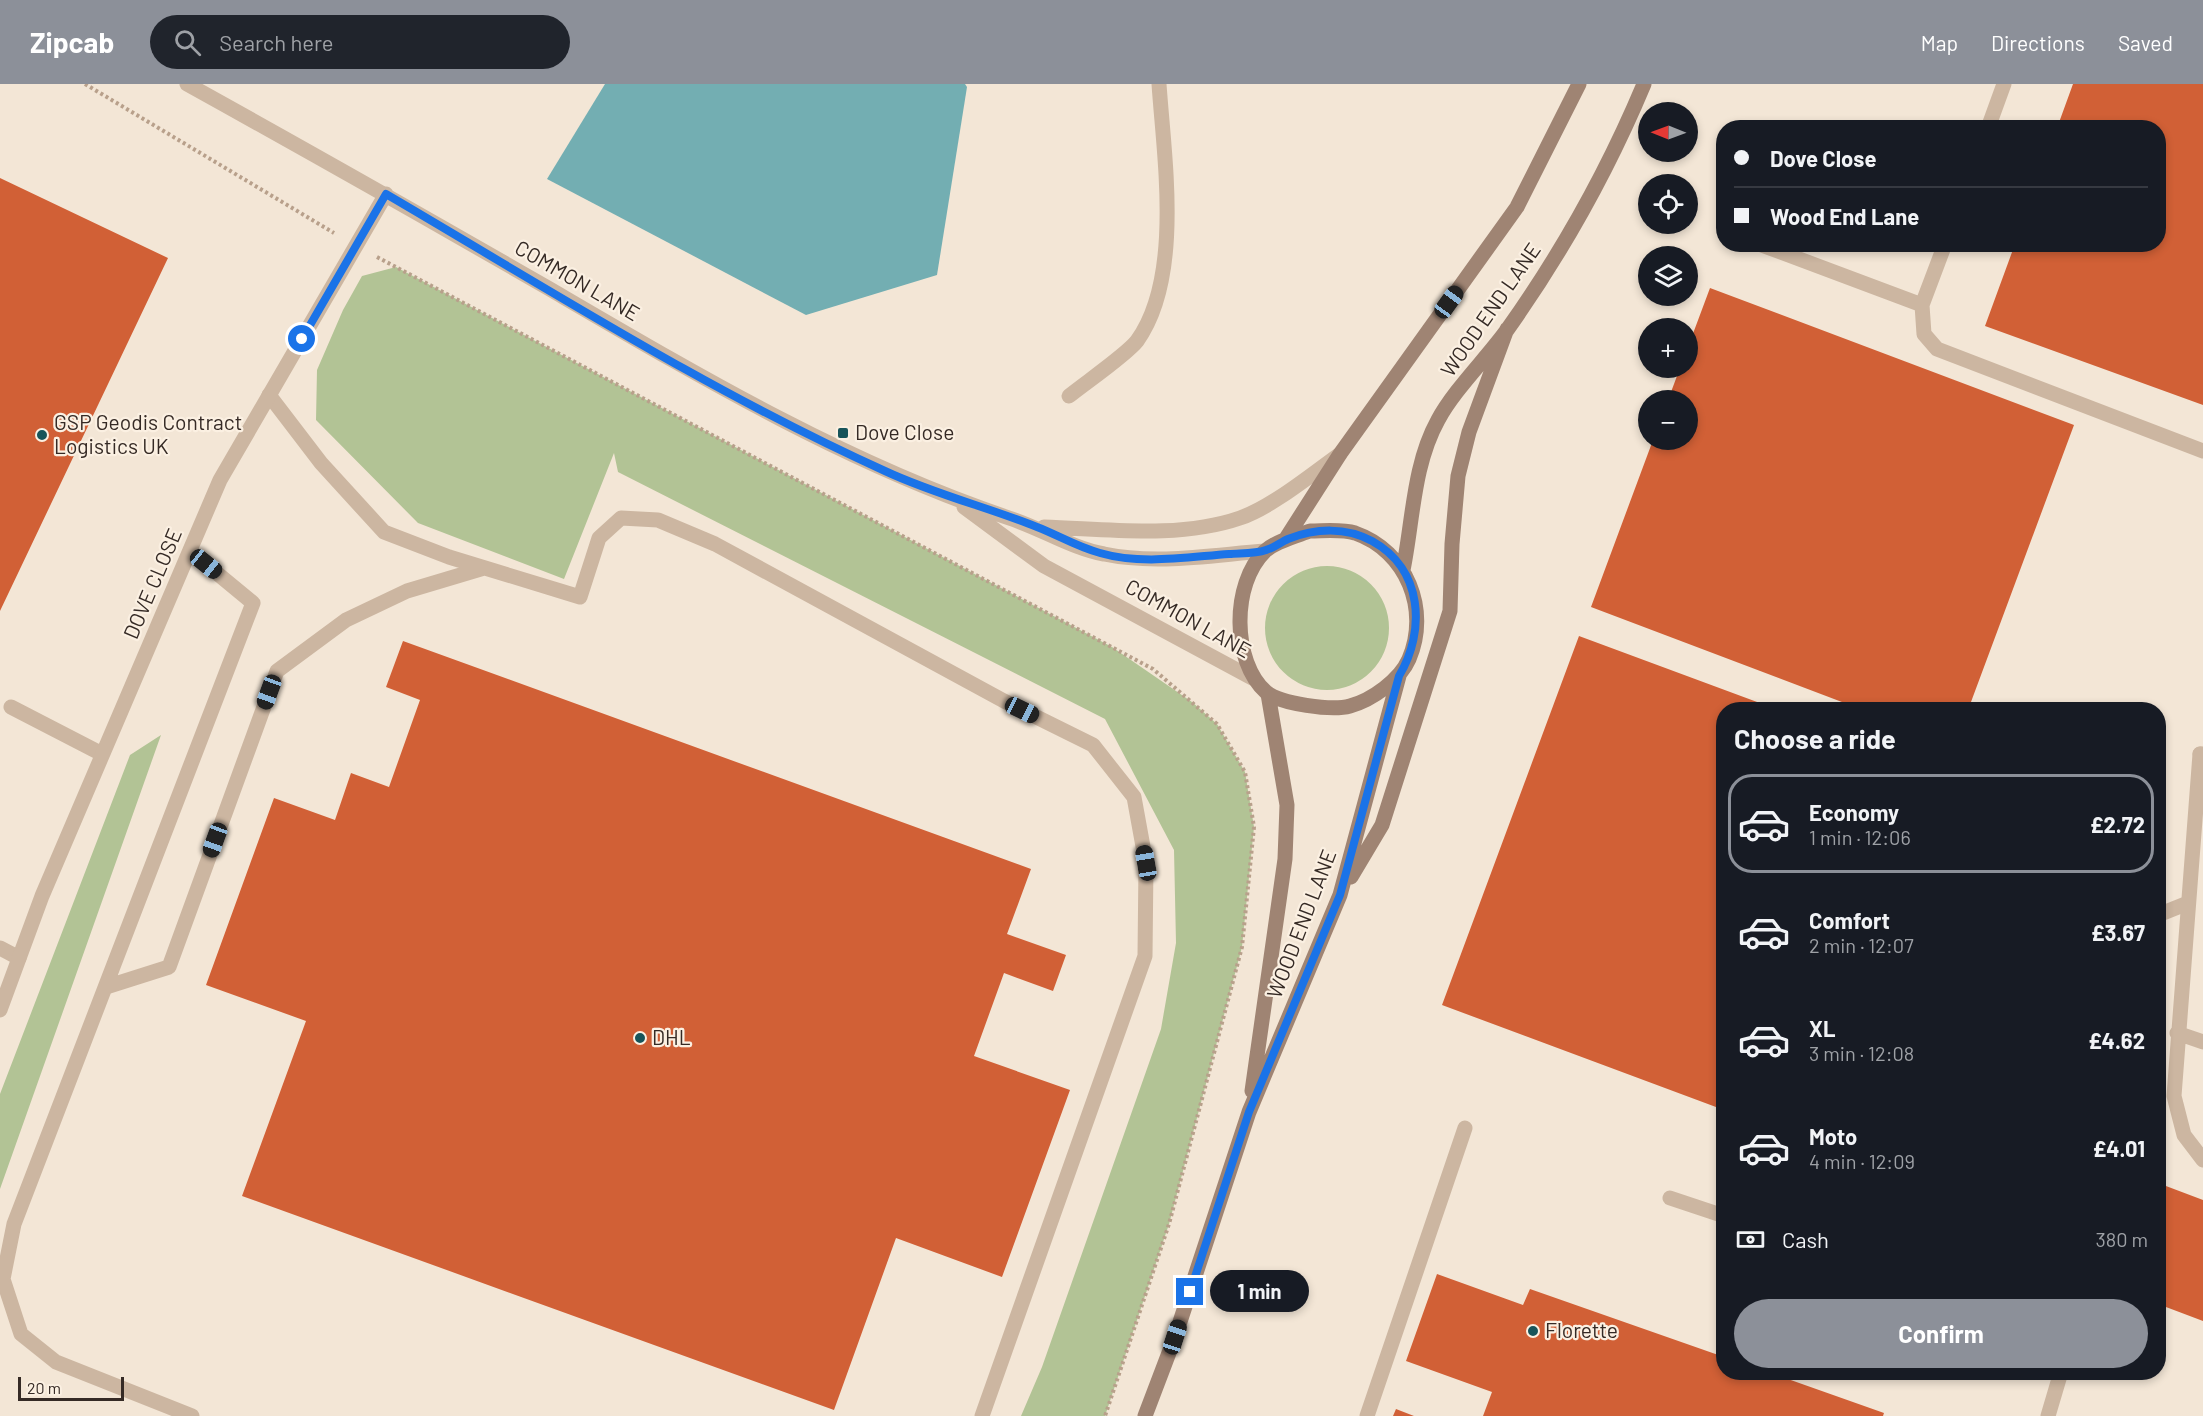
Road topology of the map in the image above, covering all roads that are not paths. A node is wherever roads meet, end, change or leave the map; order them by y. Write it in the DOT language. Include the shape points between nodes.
graph roads {
  1 [pos="187,84"];
  2 [pos="1159,84"];
  3 [pos="1579,84"];
  4 [pos="1644,84"];
  5 [pos="2004,84"];
  6 [pos="1991,120"];
  7 [pos="386,194"];
  8 [pos="1780,252"];
  9 [pos="1942,252"];
  10 [pos="1922,306"];
  11 [pos="1508,329"];
  12 [pos="269,395"];
  13 [pos="1069,396"];
  14 [pos="2203,451"];
  15 [pos="1340,454"];
  16 [pos="952,499"];
  17 [pos="1038,527"];
  18 [pos="1285,540"];
  19 [pos="190,551"];
  20 [pos="1265,551"];
  21 [pos="484,568"];
  22 [pos="1403,570"];
  23 [pos="1399,676"];
  24 [pos="1252,678"];
  25 [pos="1268,694"];
  26 [pos="11,707"];
  27 [pos="102,754"];
  28 [pos="2201,754"];
  29 [pos="1340,895"];
  30 [pos="2188,903"];
  31 [pos="2166,912"];
  32 [pos="0,948"];
  33 [pos="19,958"];
  34 [pos="106,987"];
  35 [pos="0,1010"];
  36 [pos="2177,1033"];
  37 [pos="2203,1042"];
  38 [pos="1249,1112"];
  39 [pos="1465,1128"];
  40 [pos="2203,1160"];
  41 [pos="1670,1198"];
  42 [pos="1716,1213"];
  43 [pos="2059,1380"];
  44 [pos="192,1416"];
  45 [pos="982,1416"];
  46 [pos="1145,1416"];
  47 [pos="1367,1416"];
  48 [pos="2048,1416"];
  1 -- 7 [label="street, COMMON LANE"];
  2 -- 13 [label="street" via="1168,212 1159,294 1136,341"];
  3 -- 15 [label="street, WOOD END LANE" via="1517,207"];
  4 -- 11 [label="street, WOOD END LANE" via="1602,176"];
  5 -- 6 [label="street"];
  7 -- 12 [label="street, DOVE CLOSE"];
  7 -- 16 [label="street, COMMON LANE" via="658,353 803,432"];
  8 -- 10 [label="street"];
  9 -- 10 [label="street"];
  10 -- 14 [label="street" via="1924,334 1937,349"];
  11 -- 22 [label="street, WOOD END LANE" via="1438,420 1418,475"];
  11 -- 29 [label="street" via="1469,432 1458,476 1450,611 1441,643 1382,825"];
  12 -- 19 [label="street, DOVE CLOSE" via="220,480"];
  12 -- 21 [label="street" via="321,463 384,532"];
  15 -- 17 [label="street" via="1241,518 1203,528"];
  15 -- 18 [label="street, WOOD END LANE"];
  16 -- 17 [label="street, COMMON LANE"];
  16 -- 24 [label="street, COMMON LANE" via="1044,566"];
  17 -- 20 [label="street, COMMON LANE" via="1101,554 1142,560"];
  18 -- 20 [label="street"];
  18 -- 22 [label="street" via="1310,531 1354,533 1375,543"];
  19 -- 27 [label="street, DOVE CLOSE"];
  19 -- 34 [label="street" via="253,603"];
  20 -- 24 [label="street" via="1243,593 1240,616 1243,651"];
  21 -- 34 [label="street" via="407,591 346,620 277,671 169,967"];
  21 -- 45 [label="street" via="580,597 599,538 621,518 658,520 716,544 1004,701 1093,745 1134,797 1146,863 1145,956"];
  22 -- 23 [label="street" via="1414,591 1417,623 1410,658"];
  23 -- 25 [label="street" via="1350,706 1295,703"];
  23 -- 29 [label="street, WOOD END LANE"];
  24 -- 25 [label="street"];
  25 -- 38 [label="street, WOOD END LANE" via="1287,805 1285,859"];
  26 -- 27 [label="street"];
  27 -- 33 [label="street, DOVE CLOSE"];
  28 -- 30 [label="street"];
  29 -- 38 [label="street, WOOD END LANE"];
  30 -- 31 [label="street"];
  30 -- 36 [label="street"];
  32 -- 33 [label="street"];
  33 -- 35 [label="street, DOVE CLOSE"];
  34 -- 44 [label="street" via="14,1224 3,1279 21,1334 56,1362"];
  36 -- 37 [label="street"];
  36 -- 40 [label="street" via="2174,1096 2184,1135"];
  38 -- 46 [label="street, WOOD END LANE"];
  39 -- 47 [label="street"];
  41 -- 42 [label="street"];
  43 -- 48 [label="street"];
}
